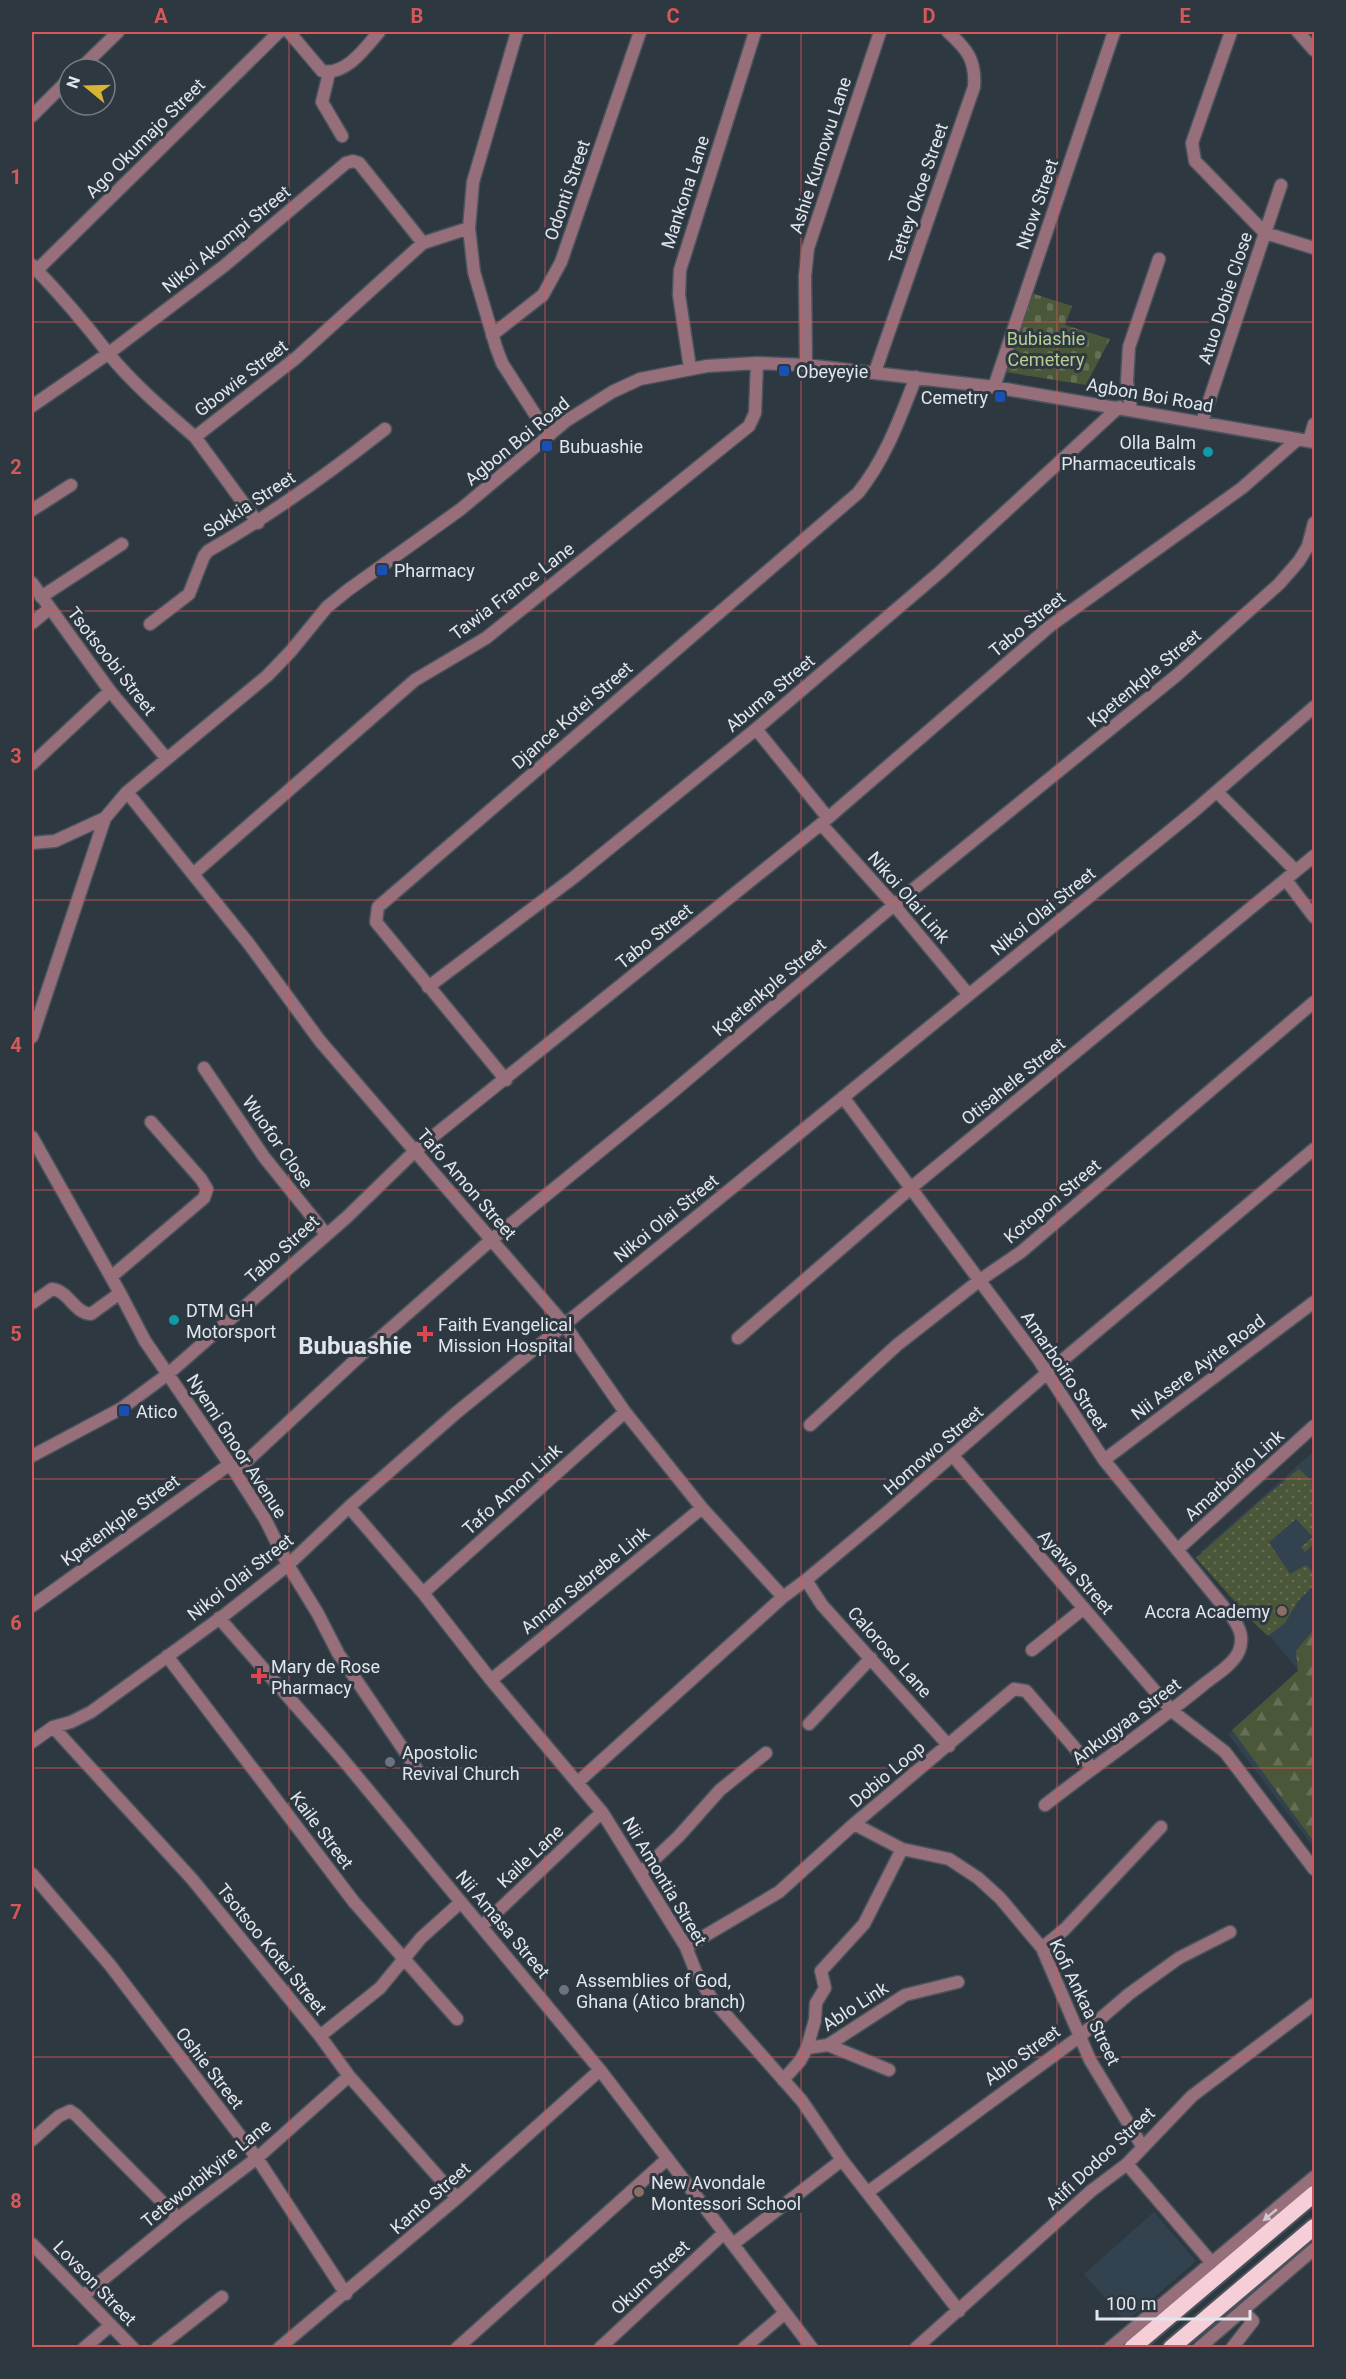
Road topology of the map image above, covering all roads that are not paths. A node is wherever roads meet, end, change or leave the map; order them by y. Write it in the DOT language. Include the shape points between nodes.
graph roads {
  1 [pos="118,32"];
  2 [pos="279,32"];
  3 [pos="289,32"];
  4 [pos="379,32"];
  5 [pos="517,32"];
  6 [pos="640,32"];
  7 [pos="755,32"];
  8 [pos="880,32"];
  9 [pos="948,32"];
  10 [pos="1114,32"];
  11 [pos="1231,32"];
  12 [pos="1298,32"];
  13 [pos="1314,50"];
  14 [pos="92,57"];
  15 [pos="330,73"];
  16 [pos="57,91"];
  17 [pos="32,116"];
  18 [pos="342,136"];
  19 [pos="1281,185"];
  20 [pos="469,228"];
  21 [pos="1266,233"];
  22 [pos="423,243"];
  23 [pos="1314,248"];
  24 [pos="1159,259"];
  25 [pos="34,268"];
  26 [pos="492,335"];
  27 [pos="109,353"];
  28 [pos="757,363"];
  29 [pos="806,365"];
  30 [pos="690,368"];
  31 [pos="875,372"];
  32 [pos="916,377"];
  33 [pos="994,387"];
  34 [pos="32,406"];
  35 [pos="1125,408"];
  36 [pos="1203,422"];
  37 [pos="1314,424"];
  38 [pos="385,429"];
  39 [pos="549,436"];
  40 [pos="195,437"];
  41 [pos="1307,441"];
  42 [pos="71,485"];
  43 [pos="32,510"];
  44 [pos="258,523"];
  45 [pos="1314,523"];
  46 [pos="122,544"];
  47 [pos="32,583"];
  48 [pos="41,597"];
  49 [pos="49,609"];
  50 [pos="32,623"];
  51 [pos="150,624"];
  52 [pos="110,691"];
  53 [pos="1314,707"];
  54 [pos="756,729"];
  55 [pos="168,759"];
  56 [pos="32,764"];
  57 [pos="128,792"];
  58 [pos="1217,792"];
  59 [pos="105,818"];
  60 [pos="825,821"];
  61 [pos="32,843"];
  62 [pos="1314,856"];
  63 [pos="193,874"];
  64 [pos="1291,876"];
  65 [pos="894,905"];
  66 [pos="1314,917"];
  67 [pos="428,987"];
  68 [pos="968,994"];
  69 [pos="1314,1002"];
  70 [pos="32,1037"];
  71 [pos="204,1068"];
  72 [pos="506,1080"];
  73 [pos="843,1096"];
  74 [pos="152,1122"];
  75 [pos="32,1137"];
  76 [pos="1314,1149"];
  77 [pos="415,1151"];
  78 [pos="912,1187"];
  79 [pos="326,1234"];
  80 [pos="491,1240"];
  81 [pos="111,1277"];
  82 [pos="980,1280"];
  83 [pos="120,1293"];
  84 [pos="1314,1302"];
  85 [pos="32,1304"];
  86 [pos="564,1324"];
  87 [pos="738,1338"];
  88 [pos="168,1374"];
  89 [pos="1046,1374"];
  90 [pos="625,1412"];
  91 [pos="810,1425"];
  92 [pos="1314,1426"];
  93 [pos="32,1456"];
  94 [pos="953,1456"];
  95 [pos="1104,1460"];
  96 [pos="232,1468"];
  97 [pos="349,1507"];
  98 [pos="702,1508"];
  99 [pos="1177,1550"];
  100 [pos="288,1565"];
  101 [pos="806,1580"];
  102 [pos="423,1593"];
  103 [pos="783,1597"];
  104 [pos="32,1606"];
  105 [pos="1084,1608"];
  106 [pos="219,1618"];
  107 [pos="1032,1650"];
  108 [pos="167,1656"];
  109 [pos="871,1658"];
  110 [pos="1228,1665"];
  111 [pos="491,1680"];
  112 [pos="1172,1711"];
  113 [pos="809,1724"];
  114 [pos="53,1727"];
  115 [pos="32,1742"];
  116 [pos="949,1746"];
  117 [pos="766,1753"];
  118 [pos="1092,1768"];
  119 [pos="418,1772"];
  120 [pos="578,1782"];
  121 [pos="1045,1805"];
  122 [pos="602,1812"];
  123 [pos="854,1824"];
  124 [pos="1161,1827"];
  125 [pos="902,1849"];
  126 [pos="1314,1869"];
  127 [pos="640,1873"];
  128 [pos="32,1874"];
  129 [pos="461,1902"];
  130 [pos="482,1926"];
  131 [pos="1230,1932"];
  132 [pos="686,1947"];
  133 [pos="1042,1948"];
  134 [pos="405,1958"];
  135 [pos="958,1982"];
  136 [pos="1314,2004"];
  137 [pos="457,2019"];
  138 [pos="320,2036"];
  139 [pos="1079,2037"];
  140 [pos="828,2045"];
  141 [pos="807,2048"];
  142 [pos="600,2070"];
  143 [pos="889,2070"];
  144 [pos="349,2076"];
  145 [pos="783,2080"];
  146 [pos="32,2139"];
  147 [pos="1142,2146"];
  148 [pos="256,2158"];
  149 [pos="666,2160"];
  150 [pos="842,2160"];
  151 [pos="1126,2163"];
  152 [pos="1314,2177"];
  153 [pos="868,2192"];
  154 [pos="1314,2194"];
  155 [pos="457,2198"];
  156 [pos="178,2218"];
  157 [pos="1314,2227"];
  158 [pos="724,2233"];
  159 [pos="32,2244"];
  160 [pos="733,2244"];
  161 [pos="1314,2249"];
  162 [pos="1212,2263"];
  163 [pos="346,2294"];
  164 [pos="84,2295"];
  165 [pos="222,2297"];
  166 [pos="959,2311"];
  167 [pos="1243,2311"];
  168 [pos="785,2313"];
  169 [pos="111,2325"];
  170 [pos="84,2348"];
  171 [pos="133,2348"];
  172 [pos="157,2348"];
  173 [pos="279,2348"];
  174 [pos="457,2348"];
  175 [pos="600,2348"];
  176 [pos="744,2348"];
  177 [pos="812,2348"];
  178 [pos="916,2348"];
  179 [pos="1110,2348"];
  180 [pos="1132,2348"];
  181 [pos="1170,2348"];
  182 [pos="1199,2348"];
  183 [pos="1232,2348"];
  1 -- 14 [label="street"];
  2 -- 25 [label="street, Ago Okumajo Street"];
  3 -- 15 [label="street" via="322,71"];
  4 -- 15 [label="street" via="360,54"];
  5 -- 20 [label="street" via="473,182"];
  6 -- 26 [label="street, Odonti Street" via="554,277 536,303"];
  7 -- 30 [label="street, Mankona Lane" via="680,270"];
  8 -- 29 [label="street, Ashie Kumowu Lane" via="808,248"];
  9 -- 31 [label="street, Tettey Okoe Street" via="970,56 975,71 974,87"];
  10 -- 33 [label="street, Ntow Street"];
  11 -- 21 [label="street" via="1192,152 1195,161"];
  12 -- 13 [label="street"];
  15 -- 18 [label="street" via="322,102"];
  16 -- 17 [label="street"];
  19 -- 21 [label="street, Atuo Dobie Close"];
  20 -- 22 [label="street, Gbowie Street"];
  20 -- 26 [label="street" via="474,272"];
  21 -- 23 [label="street"];
  21 -- 36 [label="street, Atuo Dobie Close"];
  22 -- 27 [label="street, Nikoi Akompi Street" via="359,163 346,163 224,266"];
  22 -- 40 [label="street, Gbowie Street" via="296,358"];
  24 -- 35 [label="street" via="1129,346"];
  25 -- 27 [label="street, Gbowie Street"];
  26 -- 39 [label="street" via="502,363"];
  27 -- 34 [label="street, Nikoi Akompi Street"];
  27 -- 40 [label="street, Gbowie Street"];
  28 -- 29 [label="street, Agbon Boi Road"];
  28 -- 30 [label="street, Agbon Boi Road"];
  28 -- 63 [label="street, Tawia France Lane" via="755,413 750,426 486,638 415,680"];
  29 -- 31 [label="street, Agbon Boi Road"];
  30 -- 39 [label="street, Agbon Boi Road" via="622,387"];
  31 -- 32 [label="street, Agbon Boi Road"];
  32 -- 33 [label="street, Agbon Boi Road"];
  32 -- 67 [label="street, Djance Kotei Street" via="891,442 875,473 858,493 381,903 376,922"];
  33 -- 35 [label="street, Agbon Boi Road"];
  35 -- 36 [label="street, Agbon Boi Road"];
  35 -- 54 [label="street, Abuma Street"];
  36 -- 41 [label="street, Agbon Boi Road"];
  37 -- 41 [label="street"];
  38 -- 44 [label="street, Sokkia Street"];
  39 -- 55 [label="street, Agbon Boi Road" via="461,509 327,607 267,676"];
  40 -- 44 [label="street"];
  41 -- 60 [label="street, Tabo Street" via="1050,626"];
  42 -- 43 [label="street"];
  44 -- 51 [label="street, Sokkia Street" via="208,551 189,594"];
  45 -- 65 [label="street, Kpetenkple Street" via="1299,561 1268,595 1177,675"];
  46 -- 48 [label="street"];
  47 -- 48 [label="street, Tsotsoobi Street"];
  48 -- 49 [label="street, Tsotsoobi Street"];
  49 -- 50 [label="street"];
  49 -- 52 [label="street, Tsotsoobi Street"];
  52 -- 55 [label="street, Tsotsoobi Street"];
  52 -- 56 [label="street"];
  53 -- 58 [label="street, Nikoi Olai Street"];
  54 -- 60 [label="street, Nikoi Olai Link"];
  54 -- 67 [label="street, Abuma Street" via="573,878"];
  55 -- 57 [label="street, Agbon Boi Road"];
  57 -- 59 [label="street, Agbon Boi Road"];
  57 -- 63 [label="street, Tafo Amon Street"];
  58 -- 64 [label="street"];
  58 -- 68 [label="street, Nikoi Olai Street"];
  59 -- 61 [label="street" via="55,842"];
  59 -- 70 [label="street"];
  60 -- 65 [label="street, Nikoi Olai Link"];
  60 -- 72 [label="street, Tabo Street"];
  62 -- 64 [label="street, Otisahele Street"];
  63 -- 77 [label="street, Tafo Amon Street" via="320,1041"];
  64 -- 66 [label="street"];
  64 -- 78 [label="street, Otisahele Street"];
  65 -- 68 [label="street, Nikoi Olai Link"];
  65 -- 80 [label="street, Kpetenkple Street"];
  67 -- 72 [label="street, Djance Kotei Street"];
  68 -- 73 [label="street, Nikoi Olai Street"];
  69 -- 82 [label="street, Kotopon Street" via="1022,1252"];
  71 -- 79 [label="street, Wuofor Close" via="264,1157"];
  72 -- 77 [label="street, Tabo Street"];
  73 -- 78 [label="street, Amarboifio Street"];
  73 -- 86 [label="street, Nikoi Olai Street"];
  74 -- 81 [label="street" via="207,1189 204,1198"];
  75 -- 81 [label="street, Nyemi Gnoor Avenue"];
  76 -- 89 [label="street, Homowo Street"];
  77 -- 79 [label="street, Tabo Street"];
  77 -- 80 [label="street, Tafo Amon Street"];
  78 -- 82 [label="street, Amarboifio Street"];
  78 -- 87 [label="street, Otisahele Street"];
  79 -- 88 [label="street, Tabo Street"];
  80 -- 86 [label="street, Tafo Amon Street"];
  80 -- 96 [label="street, Kpetenkple Street"];
  81 -- 83 [label="street, Nyemi Gnoor Avenue"];
  82 -- 89 [label="street, Amarboifio Street"];
  82 -- 91 [label="street, Kotopon Street" via="897,1344"];
  83 -- 85 [label="street" via="91,1314 52,1289"];
  83 -- 88 [label="street, Nyemi Gnoor Avenue"];
  84 -- 95 [label="street, Nii Asere Ayite Road"];
  86 -- 90 [label="street, Tafo Amon Street"];
  86 -- 97 [label="street, Nikoi Olai Street"];
  88 -- 93 [label="street, Tabo Street" via="122,1408"];
  88 -- 96 [label="street, Nyemi Gnoor Avenue"];
  89 -- 94 [label="street, Homowo Street"];
  89 -- 95 [label="street, Amarboifio Street"];
  90 -- 98 [label="street, Tafo Amon Street"];
  90 -- 102 [label="street, Tafo Amon Link"];
  92 -- 99 [label="street, Amarboifio Link"];
  94 -- 101 [label="street, Homowo Street"];
  94 -- 105 [label="street, Ayawa Street"];
  95 -- 99 [label="street, Amarboifio Street"];
  96 -- 100 [label="street, Nyemi Gnoor Avenue" via="265,1519"];
  96 -- 104 [label="street, Kpetenkple Street"];
  97 -- 100 [label="street, Nikoi Olai Street"];
  97 -- 102 [label="street, Nii Amontia Street"];
  98 -- 103 [label="street, Tafo Amon Street"];
  98 -- 111 [label="street, Annan Sebrebe Link"];
  99 -- 110 [label="street, Amarboifio Street" via="1238,1625 1242,1635 1239,1651"];
  100 -- 106 [label="street, Nikoi Olai Street"];
  100 -- 119 [label="street, Nyemi Gnoor Avenue" via="338,1653"];
  101 -- 103 [label="street, Homowo Street"];
  101 -- 109 [label="street, Caloroso Lane" via="822,1605"];
  102 -- 111 [label="street, Nii Amontia Street"];
  103 -- 120 [label="street, Homowo Street"];
  105 -- 107 [label="street"];
  105 -- 112 [label="street, Ayawa Street"];
  106 -- 108 [label="street, Nikoi Olai Street"];
  106 -- 129 [label="street, Nii Amasa Street"];
  108 -- 114 [label="street, Nikoi Olai Street" via="91,1712"];
  108 -- 134 [label="street, Kaile Street" via="354,1902"];
  109 -- 113 [label="street"];
  109 -- 116 [label="street, Caloroso Lane"];
  110 -- 112 [label="street, Ankugyaa Street"];
  111 -- 120 [label="street, Nii Amontia Street"];
  112 -- 118 [label="street, Ankugyaa Street"];
  112 -- 126 [label="street, Ayawa Street" via="1225,1752"];
  114 -- 115 [label="street, Nikoi Olai Street"];
  114 -- 138 [label="street, Tsotsoo Kotei Street" via="192,1879"];
  116 -- 118 [label="street, Dobio Loop" via="1014,1689 1026,1691"];
  116 -- 123 [label="street, Dobio Loop"];
  117 -- 127 [label="street" via="720,1790"];
  118 -- 121 [label="street, Ankugyaa Street"];
  120 -- 122 [label="street, Nii Amontia Street"];
  122 -- 127 [label="street, Nii Amontia Street"];
  122 -- 130 [label="street, Kaile Lane"];
  123 -- 125 [label="street, Kofi Ankaa Street"];
  123 -- 132 [label="street, Dobio Loop" via="779,1892"];
  124 -- 133 [label="street" via="1065,1929"];
  125 -- 133 [label="street, Kofi Ankaa Street" via="949,1859 978,1878"];
  125 -- 141 [label="street" via="864,1924 821,1971 825,1988 816,2003"];
  127 -- 132 [label="street, Nii Amontia Street"];
  128 -- 148 [label="street, Oshie Street" via="110,1965"];
  129 -- 130 [label="street, Nii Amasa Street"];
  129 -- 134 [label="street"];
  130 -- 142 [label="street, Nii Amasa Street"];
  131 -- 139 [label="street, Ablo Street" via="1179,1958"];
  132 -- 145 [label="street, Nii Amontia Street" via="712,1999"];
  133 -- 139 [label="street, Kofi Ankaa Street"];
  134 -- 137 [label="street, Kaile Street"];
  134 -- 138 [label="street" via="380,1988"];
  135 -- 140 [label="street, Ablo Link" via="905,1995"];
  136 -- 147 [label="street, Atifi Dodoo Street" via="1192,2096"];
  138 -- 144 [label="street, Tsotsoo Kotei Street"];
  139 -- 147 [label="street, Kofi Ankaa Street"];
  139 -- 153 [label="street, Ablo Street"];
  140 -- 141 [label="street, Ablo Link"];
  140 -- 143 [label="street"];
  141 -- 145 [label="street"];
  142 -- 149 [label="street, Nii Amasa Street"];
  142 -- 155 [label="street, Kanto Street"];
  144 -- 148 [label="street, Teteworbikyire Lane"];
  144 -- 155 [label="street, Tsotsoo Kotei Street"];
  145 -- 150 [label="street, Nii Amontia Street"];
  146 -- 156 [label="street" via="70,2111"];
  147 -- 151 [label="street, Atifi Dodoo Street"];
  148 -- 156 [label="street, Teteworbikyire Lane"];
  148 -- 163 [label="street, Oshie Street"];
  149 -- 158 [label="street, Nii Amasa Street"];
  149 -- 174 [label="street"];
  150 -- 153 [label="street, Nii Amontia Street"];
  150 -- 160 [label="street"];
  151 -- 162 [label="street"];
  151 -- 166 [label="street, Atifi Dodoo Street"];
  152 -- 162 [label="street, one-way"];
  153 -- 166 [label="street, Nii Amontia Street"];
  154 -- 180 [label="highway"];
  155 -- 163 [label="street, Kanto Street"];
  156 -- 164 [label="street, Teteworbikyire Lane"];
  157 -- 181 [label="highway"];
  158 -- 160 [label="street, Nii Amasa Street"];
  158 -- 175 [label="street, Okum Street"];
  159 -- 164 [label="street, Lovson Street"];
  160 -- 168 [label="street, Nii Amasa Street"];
  161 -- 167 [label="street"];
  162 -- 179 [label="street"];
  163 -- 173 [label="street, Kanto Street"];
  164 -- 169 [label="street, Lovson Street"];
  165 -- 172 [label="street"];
  166 -- 178 [label="street, Atifi Dodoo Street"];
  167 -- 182 [label="street"];
  167 -- 183 [label="street" via="1254,2321"];
  168 -- 176 [label="street"];
  168 -- 177 [label="street, Nii Amasa Street"];
  169 -- 170 [label="street"];
  169 -- 171 [label="street, Lovson Street"];
}
